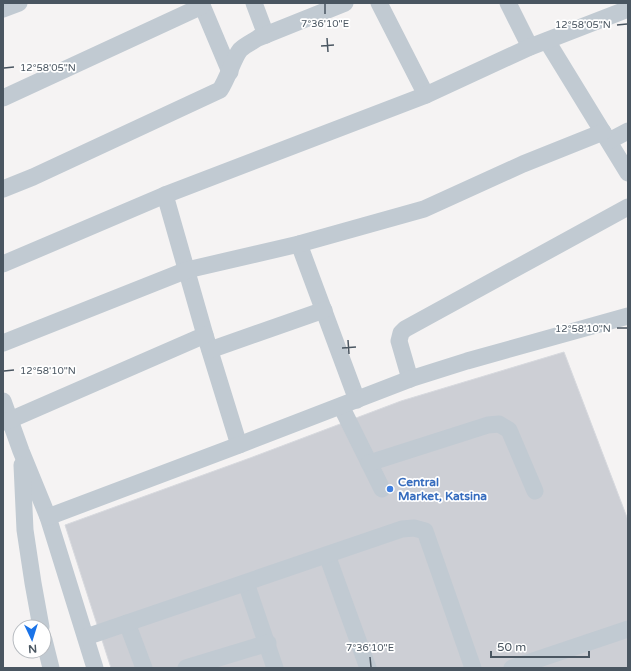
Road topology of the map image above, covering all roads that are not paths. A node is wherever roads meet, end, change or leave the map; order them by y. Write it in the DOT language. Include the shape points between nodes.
graph roads {
  1 [pos="19,3"];
  2 [pos="254,3"];
  3 [pos="345,3"];
  4 [pos="379,3"];
  5 [pos="508,3"];
  6 [pos="202,4"];
  7 [pos="3,9"];
  8 [pos="628,9"];
  9 [pos="266,35"];
  10 [pos="547,41"];
  11 [pos="530,48"];
  12 [pos="230,72"];
  13 [pos="426,95"];
  14 [pos="3,98"];
  15 [pos="628,131"];
  16 [pos="606,137"];
  17 [pos="628,172"];
  18 [pos="3,189"];
  19 [pos="165,195"];
  20 [pos="628,207"];
  21 [pos="299,244"];
  22 [pos="3,264"];
  23 [pos="187,270"];
  24 [pos="324,310"];
  25 [pos="628,316"];
  26 [pos="207,342"];
  27 [pos="3,343"];
  28 [pos="410,379"];
  29 [pos="357,400"];
  30 [pos="3,401"];
  31 [pos="341,406"];
  32 [pos="7,421"];
  33 [pos="239,445"];
  34 [pos="21,451"];
  35 [pos="369,463"];
  36 [pos="382,489"];
  37 [pos="535,491"];
  38 [pos="48,517"];
  39 [pos="327,555"];
  40 [pos="246,583"];
  41 [pos="40,619"];
  42 [pos="127,624"];
  43 [pos="628,628"];
  44 [pos="86,638"];
  45 [pos="268,643"];
  46 [pos="469,667"];
  47 [pos="95,668"];
  48 [pos="144,668"];
  49 [pos="186,668"];
  50 [pos="275,668"];
  51 [pos="368,668"];
  52 [pos="512,668"];
  1 -- 7 [label="street"];
  2 -- 9 [label="street"];
  3 -- 9 [label="street"];
  4 -- 13 [label="street"];
  5 -- 11 [label="street"];
  6 -- 12 [label="street"];
  6 -- 14 [label="street"];
  8 -- 10 [label="street"];
  9 -- 12 [label="street" via="240,51"];
  10 -- 11 [label="street"];
  10 -- 16 [label="street"];
  11 -- 13 [label="street"];
  12 -- 18 [label="street" via="220,90"];
  13 -- 19 [label="street"];
  15 -- 16 [label="street"];
  16 -- 17 [label="street"];
  16 -- 21 [label="street" via="524,164 424,209"];
  19 -- 22 [label="street"];
  19 -- 23 [label="street"];
  20 -- 28 [label="street" via="405,329 399,341"];
  21 -- 23 [label="street"];
  21 -- 24 [label="street"];
  23 -- 26 [label="street"];
  23 -- 27 [label="street"];
  24 -- 26 [label="street"];
  24 -- 29 [label="street"];
  25 -- 28 [label="street"];
  26 -- 32 [label="street"];
  26 -- 33 [label="street"];
  28 -- 29 [label="street"];
  29 -- 31 [label="street"];
  30 -- 32 [label="street"];
  31 -- 33 [label="street"];
  31 -- 35 [label="street"];
  32 -- 34 [label="street"];
  33 -- 38 [label="street"];
  34 -- 38 [label="street"];
  34 -- 41 [label="street" via="25,530"];
  35 -- 36 [label="street"];
  35 -- 37 [label="street" via="488,425 499,424 509,430"];
  38 -- 44 [label="street"];
  39 -- 40 [label="street"];
  39 -- 46 [label="street" via="402,529 414,528 425,531"];
  39 -- 51 [label="street"];
  40 -- 42 [label="street"];
  40 -- 45 [label="street"];
  42 -- 44 [label="street"];
  42 -- 48 [label="street"];
  43 -- 52 [label="street"];
  44 -- 47 [label="street"];
  45 -- 49 [label="street"];
  45 -- 50 [label="street"];
}
